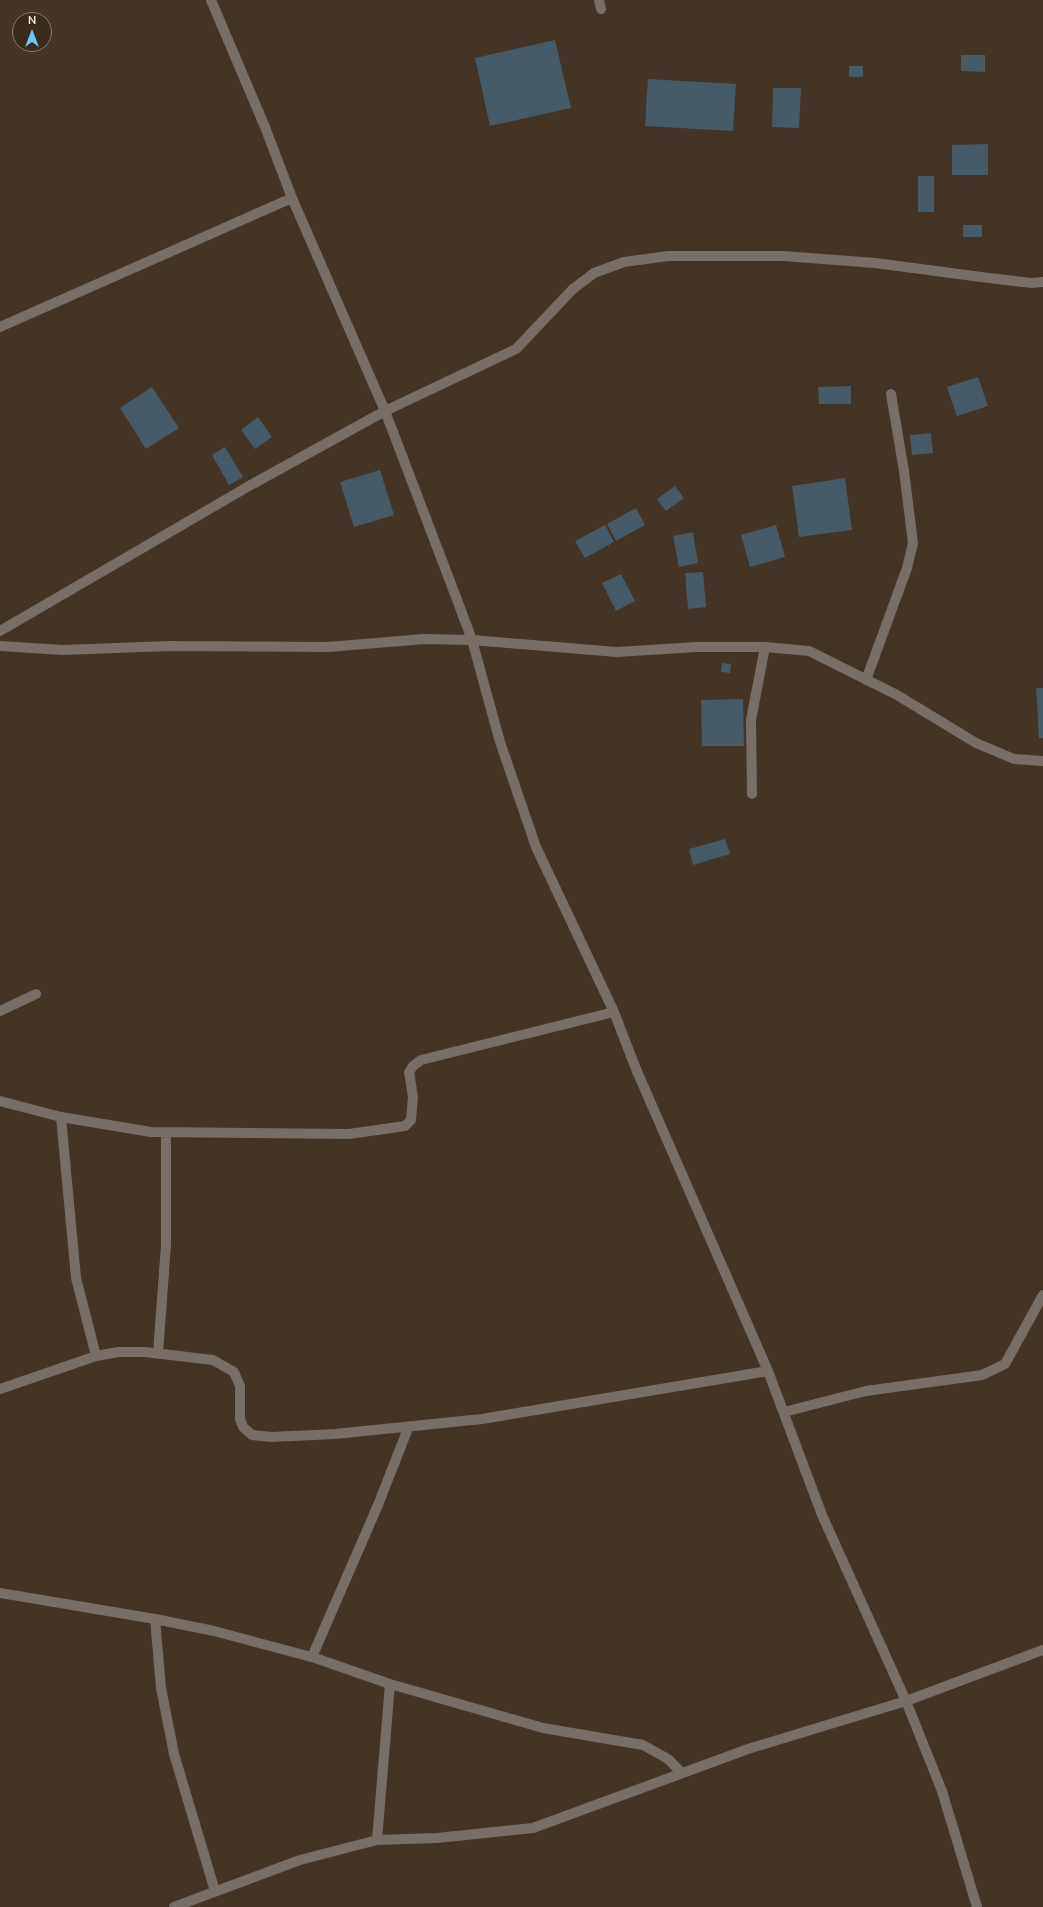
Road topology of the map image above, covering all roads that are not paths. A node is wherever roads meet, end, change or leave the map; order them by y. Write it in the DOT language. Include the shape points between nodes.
graph roads {
  1 [pos="211,0"];
  2 [pos="292,198"];
  3 [pos="1043,282"];
  4 [pos="0,327"];
  5 [pos="891,394"];
  6 [pos="384,411"];
  7 [pos="0,631"];
  8 [pos="472,640"];
  9 [pos="0,646"];
  10 [pos="765,647"];
  11 [pos="866,680"];
  12 [pos="1043,761"];
  13 [pos="752,794"];
  14 [pos="36,994"];
  15 [pos="0,1011"];
  16 [pos="614,1012"];
  17 [pos="0,1101"];
  18 [pos="61,1117"];
  19 [pos="166,1133"];
  20 [pos="1043,1295"];
  21 [pos="158,1353"];
  22 [pos="96,1356"];
  23 [pos="768,1371"];
  24 [pos="0,1390"];
  25 [pos="784,1412"];
  26 [pos="409,1426"];
  27 [pos="0,1594"];
  28 [pos="155,1619"];
  29 [pos="1043,1650"];
  30 [pos="312,1657"];
  31 [pos="390,1684"];
  32 [pos="906,1701"];
  33 [pos="682,1773"];
  34 [pos="377,1840"];
  35 [pos="215,1891"];
  36 [pos="174,1907"];
  37 [pos="977,1907"];
  1 -- 2 [label="street"];
  2 -- 4 [label="street"];
  2 -- 6 [label="street"];
  3 -- 6 [label="street" via="996,279 875,263 784,256 668,256 624,262 594,273 573,289 516,349"];
  5 -- 11 [label="street" via="913,543 907,568"];
  6 -- 7 [label="street" via="248,486"];
  6 -- 8 [label="street"];
  8 -- 9 [label="street" via="424,639 328,647 169,646 63,650"];
  8 -- 10 [label="street" via="618,652 698,647"];
  8 -- 16 [label="street" via="500,742 536,847"];
  10 -- 11 [label="street" via="809,651"];
  10 -- 13 [label="street" via="751,720"];
  11 -- 12 [label="street" via="897,695 976,743 1014,759"];
  14 -- 15 [label="street"];
  16 -- 19 [label="street" via="421,1060 412,1066 409,1072 413,1097 411,1120 405,1126 349,1134"];
  16 -- 23 [label="street" via="636,1069"];
  17 -- 18 [label="street"];
  18 -- 19 [label="street"];
  18 -- 22 [label="street" via="76,1278"];
  19 -- 21 [label="street" via="166,1244"];
  20 -- 25 [label="street" via="1005,1364 992,1371 982,1375 866,1391"];
  21 -- 22 [label="street" via="118,1352"];
  21 -- 26 [label="street" via="213,1360 234,1372 240,1386 240,1419 243,1427 252,1435 271,1437 335,1434"];
  22 -- 24 [label="street"];
  23 -- 25 [label="street"];
  23 -- 26 [label="street" via="482,1419"];
  25 -- 32 [label="street" via="822,1515"];
  26 -- 30 [label="street" via="378,1505"];
  27 -- 28 [label="street"];
  28 -- 30 [label="street" via="214,1631"];
  28 -- 35 [label="street" via="161,1688 174,1754"];
  29 -- 32 [label="street"];
  30 -- 31 [label="street"];
  31 -- 33 [label="street" via="543,1728 643,1745 668,1759"];
  31 -- 34 [label="street"];
  32 -- 33 [label="street" via="748,1749"];
  32 -- 37 [label="street" via="942,1792"];
  33 -- 34 [label="street" via="533,1828 437,1838"];
  34 -- 35 [label="street" via="300,1860"];
  35 -- 36 [label="street"];
}
